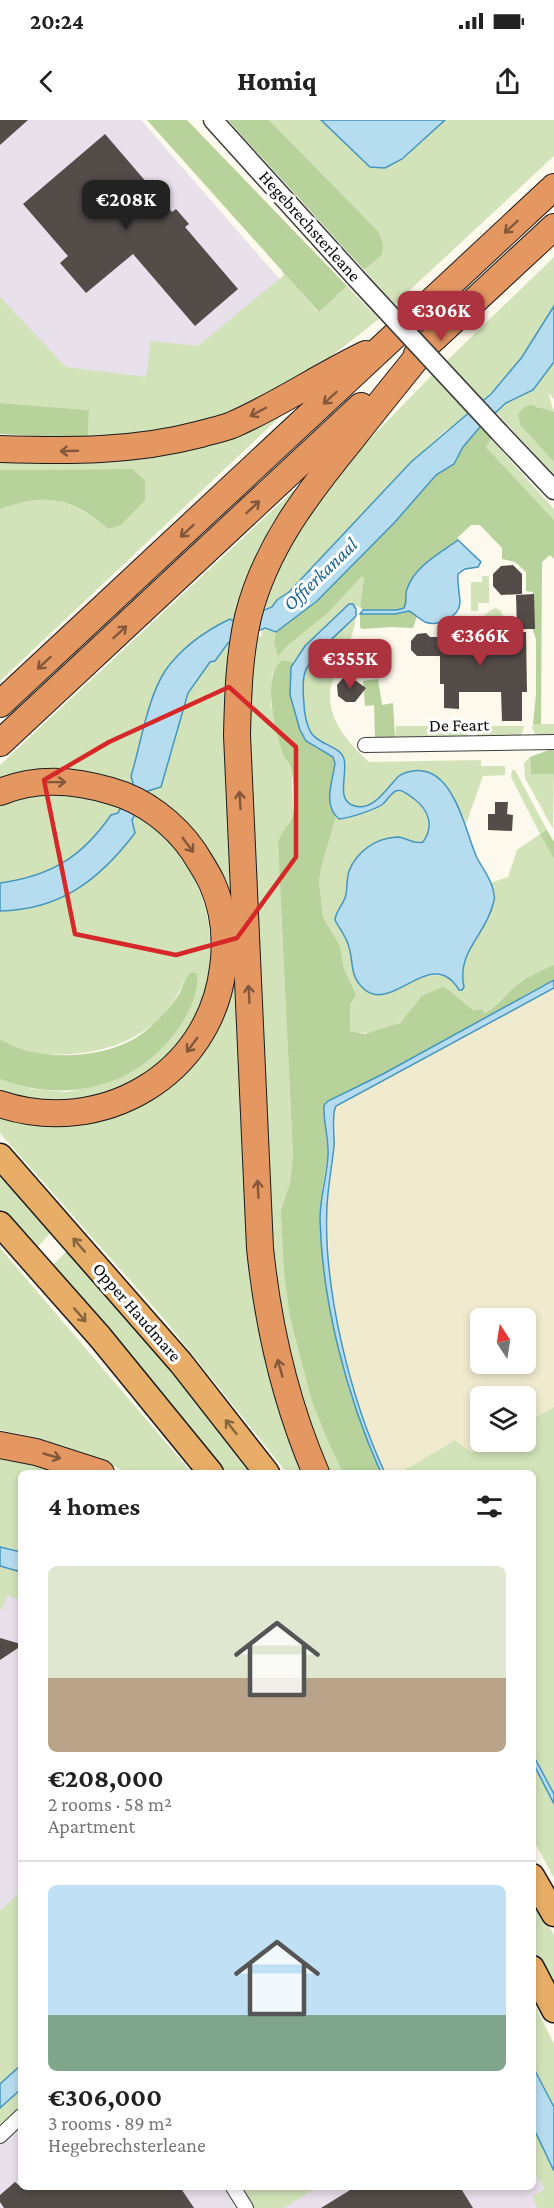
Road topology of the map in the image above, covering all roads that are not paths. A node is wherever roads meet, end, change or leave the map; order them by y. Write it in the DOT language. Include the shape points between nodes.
graph roads {
  1 [pos="213,120"];
  2 [pos="554,187"];
  3 [pos="554,227"];
  4 [pos="388,344"];
  5 [pos="428,344"];
  6 [pos="0,449"];
  7 [pos="554,490"];
  8 [pos="0,705"];
  9 [pos="554,742"];
  10 [pos="0,743"];
  11 [pos="364,745"];
  12 [pos="0,792"];
  13 [pos="0,1104"];
  14 [pos="0,1156"];
  15 [pos="0,1224"];
  16 [pos="0,1445"];
  17 [pos="93,1470"];
  18 [pos="209,1470"];
  19 [pos="265,1470"];
  20 [pos="315,1470"];
  21 [pos="536,1883"];
  22 [pos="554,1914"];
  23 [pos="536,1976"];
  24 [pos="554,2010"];
  25 [pos="18,2119"];
  26 [pos="0,2136"];
  27 [pos="235,2190"];
  28 [pos="246,2208"];
  1 -- 7 [label="street, Hegebrechsterleane, bridge"];
  2 -- 4 [label="highway, one-way"];
  3 -- 5 [label="highway"];
  4 -- 6 [label="highway, one-way" via="327,372 253,415 189,437 136,448"];
  4 -- 8 [label="highway, one-way"];
  10 -- 5 [label="highway, one-way"];
  20 -- 5 [label="highway, one-way" via="276,1353 260,1248 237,735 239,679 249,614 275,546 299,505"];
  9 -- 11 [label="street, De Feart"];
  12 -- 13 [label="highway, one-way" via="60,781 89,784 123,794 145,806 188,843 212,883 225,940 219,992 206,1024 187,1052 159,1081 99,1109 36,1113"];
  19 -- 14 [label="highway, Opper Haudmare, one-way" via="180,1363"];
  15 -- 18 [label="highway, one-way" via="100,1337"];
  16 -- 17 [label="highway, one-way"];
  21 -- 22 [label="highway"];
  23 -- 24 [label="highway"];
  25 -- 26 [label="street"];
  27 -- 28 [label="street"];
}
